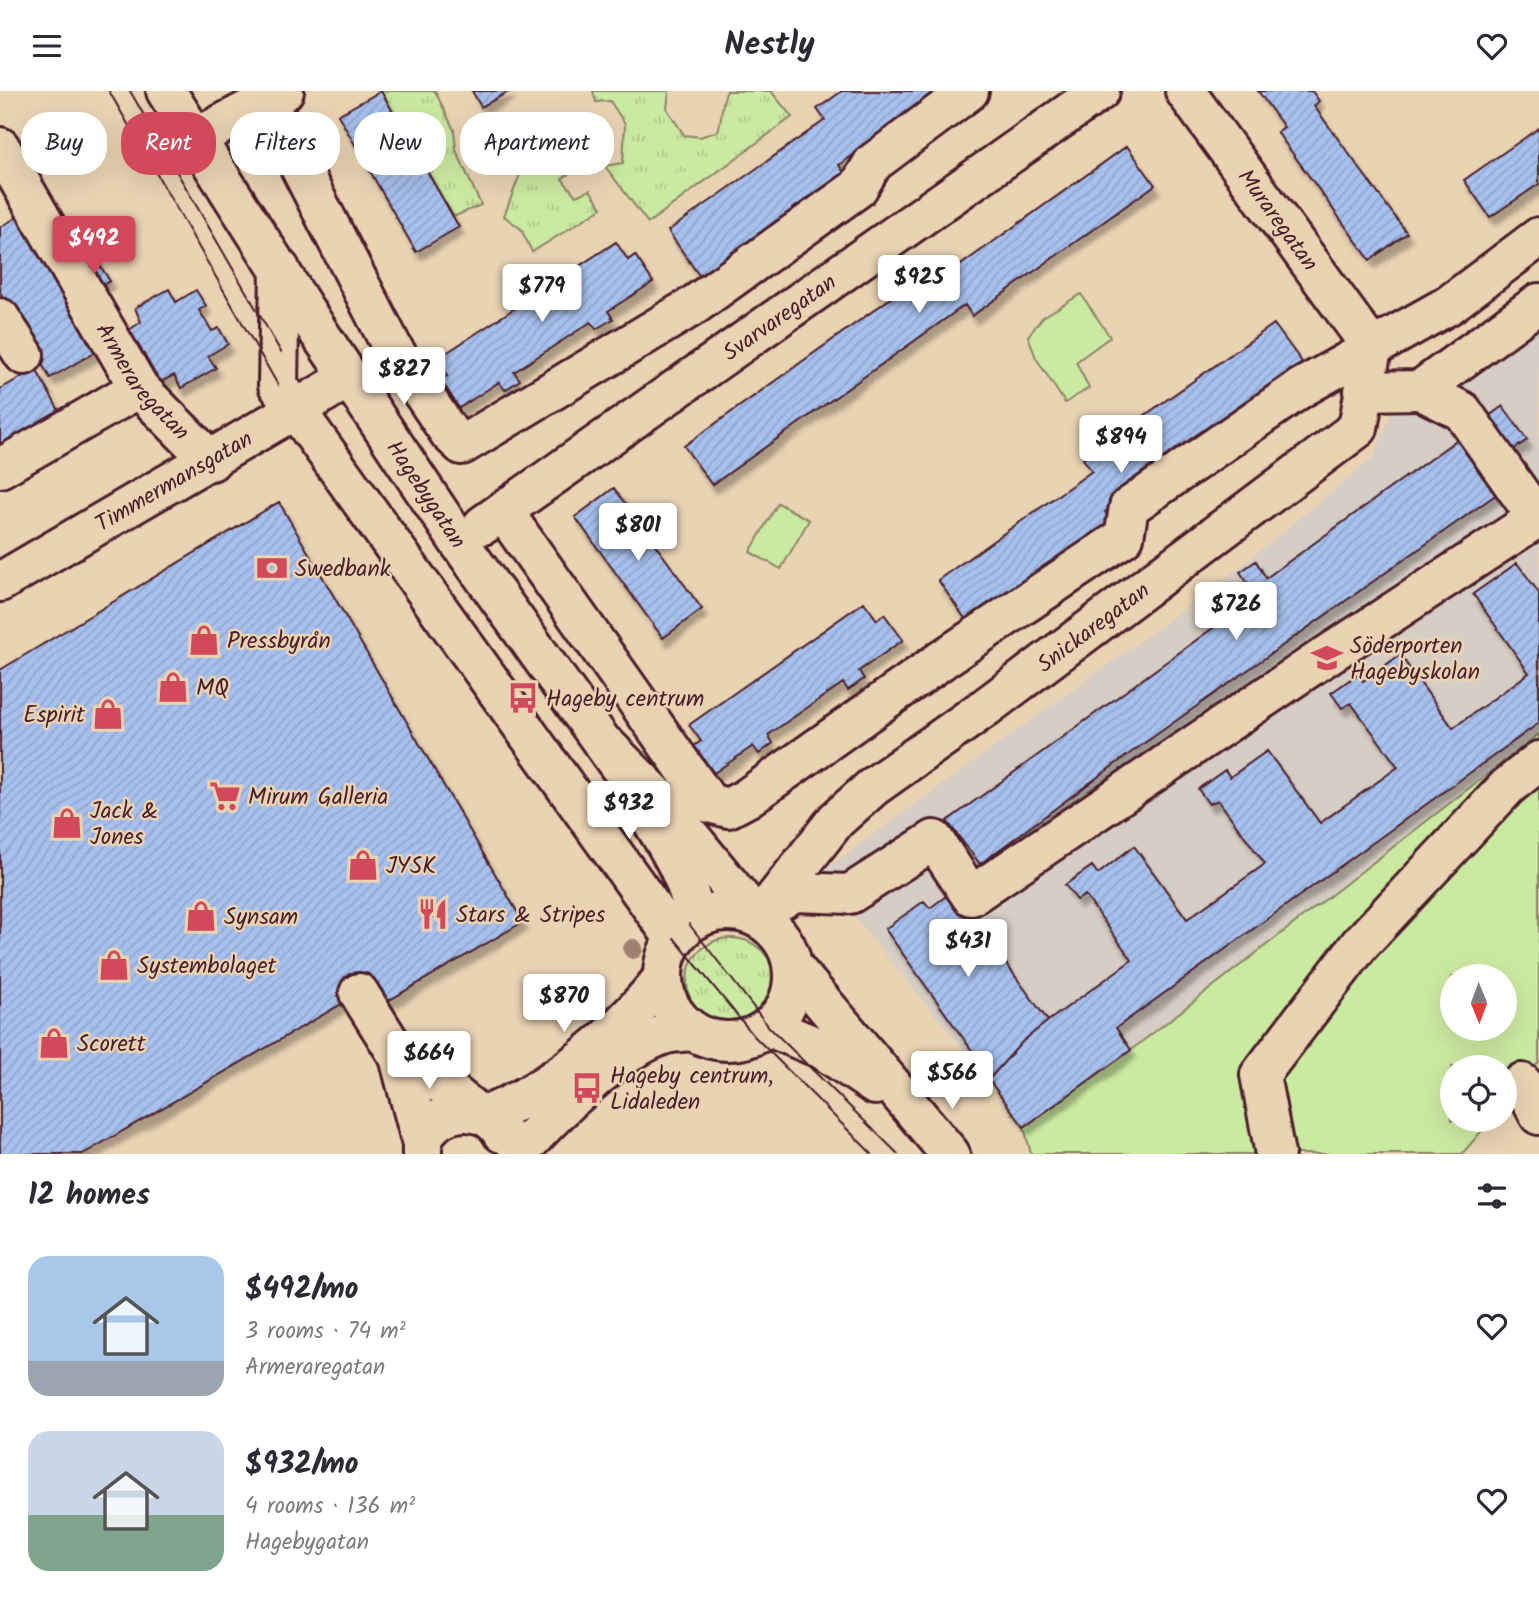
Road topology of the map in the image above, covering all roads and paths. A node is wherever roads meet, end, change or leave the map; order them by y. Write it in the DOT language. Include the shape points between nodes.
graph roads {
  1 [pos="166,91"];
  2 [pos="969,91"];
  3 [pos="1100,91"];
  4 [pos="1185,91"];
  5 [pos="275,96"];
  6 [pos="178,112"];
  7 [pos="216,127"];
  8 [pos="5,166"];
  9 [pos="216,172"];
  10 [pos="1539,237"];
  11 [pos="280,269"];
  12 [pos="1539,303"];
  13 [pos="0,319"];
  14 [pos="1372,348"];
  15 [pos="24,355"];
  16 [pos="349,378"];
  17 [pos="139,388"];
  18 [pos="1420,390"];
  19 [pos="1364,391"];
  20 [pos="303,407"];
  21 [pos="211,461"];
  22 [pos="0,468"];
  23 [pos="503,511"];
  24 [pos="459,542"];
  25 [pos="0,583"];
  26 [pos="607,746"];
  27 [pos="1539,761"];
  28 [pos="761,915"];
  29 [pos="686,927"];
  30 [pos="793,967"];
  31 [pos="662,979"];
  32 [pos="359,993"];
  33 [pos="769,1027"];
  34 [pos="693,1031"];
  35 [pos="399,1057"];
  36 [pos="909,1107"];
  37 [pos="481,1114"];
  38 [pos="421,1151"];
  39 [pos="507,1154"];
  40 [pos="518,1154"];
  41 [pos="950,1154"];
  42 [pos="1275,1154"];
  1 -- 6 [label="street, Hagebygatan"];
  2 -- 5 [label="street" via="873,163 859,188 693,306 462,445 393,349"];
  3 -- 23 [label="street, Svarvaregatan"];
  4 -- 14 [label="street, Muraregatan"];
  5 -- 7 [label="street"];
  8 -- 17 [label="street, Armeraregatan"];
  9 -- 11 [label="street, Hagebygatan"];
  10 -- 14 [label="street" via="1449,305"];
  11 -- 16 [label="street, Hagebygatan"];
  11 -- 20 [label="street" via="281,352"];
  12 -- 18 [label="street"];
  13 -- 15 [label="street"];
  14 -- 19 [label="street, Snickaregatan"];
  14 -- 23 [label="street" via="1301,388 1129,507 1124,537 728,808 709,803"];
  16 -- 20 [label="street, Timmermansgatan"];
  16 -- 24 [label="street, Hagebygatan"];
  17 -- 21 [label="street, Armeraregatan"];
  17 -- 22 [label="street"];
  18 -- 19 [label="street"];
  18 -- 28 [label="street" via="1462,411 1537,518 971,896 934,840 850,894 794,892"];
  19 -- 28 [label="street, Snickaregatan" via="1358,428 873,787 836,820"];
  20 -- 21 [label="street, Timmermansgatan"];
  20 -- 29 [label="street"];
  21 -- 25 [label="street, Timmermansgatan"];
  23 -- 24 [label="street, Svarvaregatan"];
  24 -- 26 [label="street, Hagebygatan"];
  26 -- 28 [label="street, Hagebygatan"];
  26 -- 29 [label="street, Hagebygatan" via="689,886"];
  27 -- 42 [label="street" via="1507,787 1360,944 1260,1075"];
  28 -- 29 [label="street" via="725,910"];
  28 -- 30 [label="street" via="783,940"];
  29 -- 31 [label="street" via="665,958"];
  30 -- 33 [label="street" via="792,990"];
  30 -- 36 [label="street"];
  31 -- 34 [label="street" via="667,1001"];
  31 -- 37 [label="street" via="626,1020 542,1087"];
  32 -- 35 [label="street"];
  33 -- 34 [label="street" via="733,1041 712,1040"];
  33 -- 36 [label="street" via="822,1049"];
  34 -- 40 [label="street" via="666,1034 635,1049 546,1122"];
  35 -- 37 [label="street"];
  35 -- 38 [label="street"];
  36 -- 41 [label="street"];
  37 -- 38 [label="street" via="456,1111 442,1117 434,1123"];
  37 -- 39 [label="street" via="498,1127"];
}
